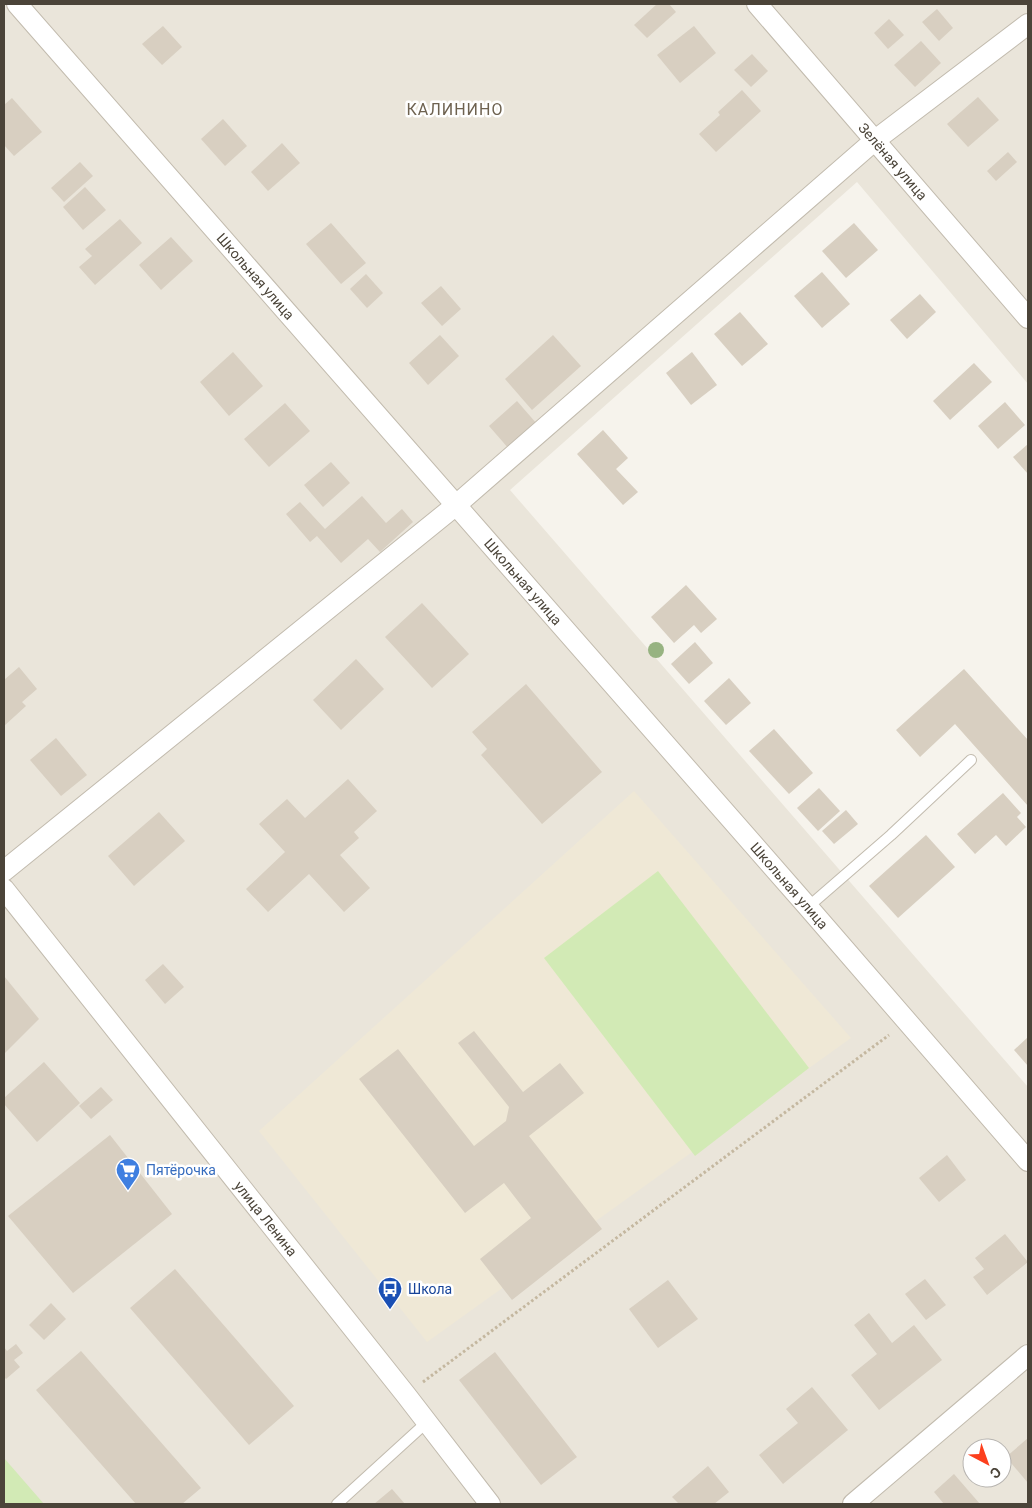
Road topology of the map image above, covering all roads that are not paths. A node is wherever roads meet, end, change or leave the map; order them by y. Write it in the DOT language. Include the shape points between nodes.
graph roads {
  1 [pos="16,4"];
  2 [pos="757,4"];
  3 [pos="1028,24"];
  4 [pos="874,141"];
  5 [pos="1028,318"];
  6 [pos="455,506"];
  7 [pos="971,760"];
  8 [pos="4,871"];
  9 [pos="4,889"];
  10 [pos="808,907"];
  11 [pos="1028,1161"];
  12 [pos="1028,1355"];
  13 [pos="427,1422"];
  14 [pos="337,1504"];
  15 [pos="490,1504"];
  16 [pos="853,1504"];
  1 -- 6 [label="street, Школьная улица"];
  2 -- 4 [label="street, Зелёная улица"];
  3 -- 4 [label="street"];
  4 -- 5 [label="street, Зелёная улица"];
  4 -- 6 [label="street"];
  6 -- 8 [label="street"];
  6 -- 10 [label="street, Школьная улица"];
  7 -- 10 [label="lane"];
  9 -- 13 [label="street, улица Ленина"];
  10 -- 11 [label="street, Школьная улица"];
  12 -- 16 [label="street"];
  13 -- 14 [label="lane"];
  13 -- 15 [label="street, улица Ленина"];
}
